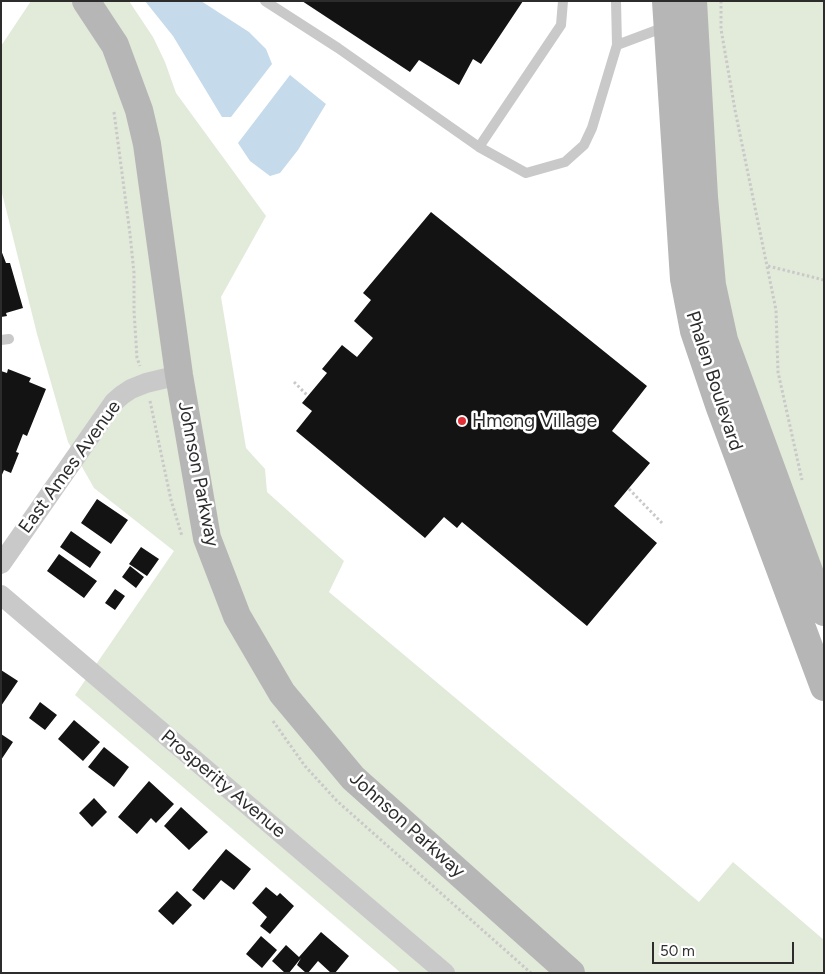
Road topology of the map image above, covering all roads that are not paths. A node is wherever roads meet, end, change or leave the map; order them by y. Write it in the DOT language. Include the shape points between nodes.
graph roads {
  1 [pos="86,1"];
  2 [pos="265,1"];
  3 [pos="563,1"];
  4 [pos="616,1"];
  5 [pos="680,17"];
  6 [pos="617,45"];
  7 [pos="479,147"];
  8 [pos="179,375"];
  9 [pos="1,564"];
  10 [pos="1,595"];
  11 [pos="824,612"];
  12 [pos="824,687"];
  13 [pos="445,973"];
  14 [pos="571,973"];
  1 -- 8 [label="main road, Johnson Parkway" via="115,45 139,110 147,144"];
  2 -- 7 [label="lane"];
  3 -- 7 [label="lane" via="561,25"];
  4 -- 6 [label="lane"];
  5 -- 6 [label="lane"];
  5 -- 11 [label="main road, Phalen Boulevard" via="712,285 724,340"];
  5 -- 12 [label="main road, Phalen Boulevard" via="684,279 694,331"];
  6 -- 7 [label="lane" via="592,128 584,145 565,162 526,173"];
  8 -- 9 [label="street, East Ames Avenue" via="146,383 118,398"];
  8 -- 14 [label="main road, Johnson Parkway" via="207,538 237,616 282,693 353,778"];
  10 -- 13 [label="street, Prosperity Avenue"];
}
